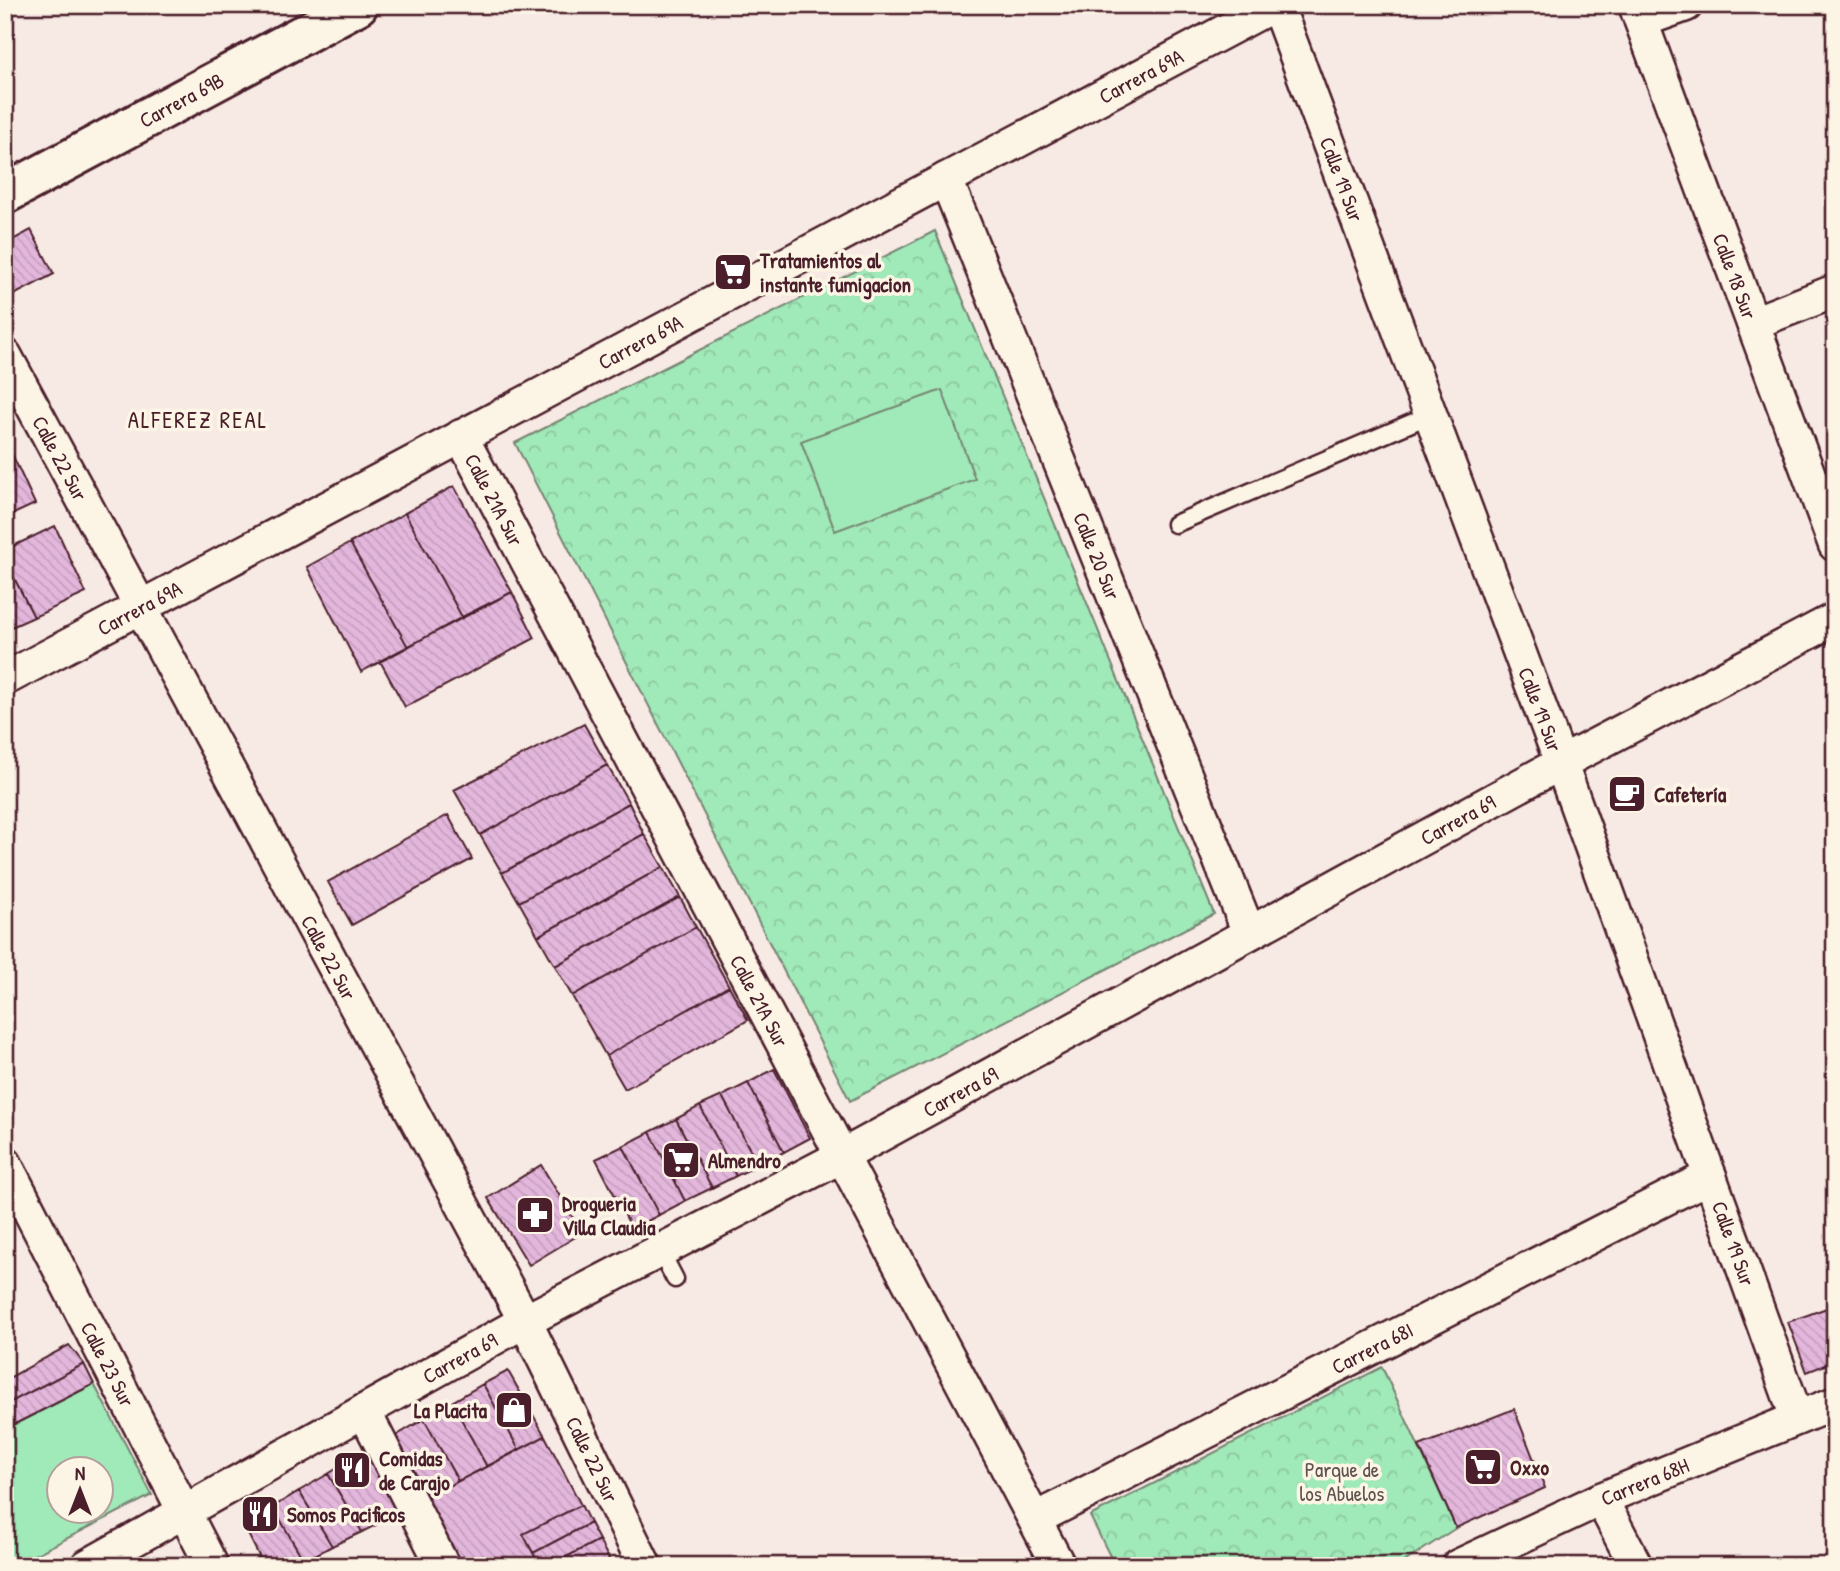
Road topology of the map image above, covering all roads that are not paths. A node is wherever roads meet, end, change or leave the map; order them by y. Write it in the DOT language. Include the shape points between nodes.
graph roads {
  1 [pos="358,5"];
  2 [pos="1275,5"];
  3 [pos="1685,5"];
  4 [pos="1638,13"];
  5 [pos="946,179"];
  6 [pos="5,194"];
  7 [pos="1835,291"];
  8 [pos="1753,323"];
  9 [pos="5,355"];
  10 [pos="1430,415"];
  11 [pos="461,436"];
  12 [pos="1175,524"];
  13 [pos="1835,545"];
  14 [pos="140,607"];
  15 [pos="1835,619"];
  16 [pos="5,679"];
  17 [pos="1561,763"];
  18 [pos="1249,933"];
  19 [pos="842,1156"];
  20 [pos="5,1163"];
  21 [pos="1710,1175"];
  22 [pos="525,1321"];
  23 [pos="1835,1403"];
  24 [pos="364,1411"];
  25 [pos="1797,1418"];
  26 [pos="1601,1499"];
  27 [pos="185,1512"];
  28 [pos="1035,1519"];
  29 [pos="87,1566"];
  30 [pos="212,1566"];
  31 [pos="443,1566"];
  32 [pos="645,1566"];
  33 [pos="1059,1566"];
  34 [pos="1458,1566"];
  35 [pos="1636,1566"];
  1 -- 6 [label="street, Carrera 69B"];
  2 -- 5 [label="street, Carrera 69A"];
  2 -- 10 [label="street, Calle 19 Sur"];
  3 -- 4 [label="street"];
  4 -- 8 [label="street, Calle 18 Sur"];
  5 -- 11 [label="street, Carrera 69A"];
  5 -- 18 [label="street, Calle 20 Sur"];
  7 -- 8 [label="street"];
  8 -- 13 [label="street, Calle 18 Sur"];
  9 -- 14 [label="street, Calle 22 Sur"];
  10 -- 12 [label="lane"];
  10 -- 17 [label="street, Calle 19 Sur"];
  11 -- 14 [label="street, Carrera 69A"];
  11 -- 19 [label="street, Calle 21A Sur"];
  14 -- 16 [label="street, Carrera 69A"];
  14 -- 22 [label="street, Calle 22 Sur"];
  15 -- 17 [label="street, Carrera 69"];
  17 -- 18 [label="street, Carrera 69"];
  17 -- 21 [label="street, Calle 19 Sur"];
  18 -- 19 [label="street, Carrera 69"];
  19 -- 22 [label="street, Carrera 69" via="668,1265"];
  19 -- 28 [label="street, Calle 21A Sur"];
  20 -- 27 [label="street, Calle 23 Sur"];
  21 -- 25 [label="street, Calle 19 Sur"];
  21 -- 28 [label="street, Carrera 68I"];
  22 -- 24 [label="street, Carrera 69"];
  22 -- 32 [label="street, Calle 22 Sur"];
  23 -- 25 [label="street, Carrera 68H"];
  24 -- 27 [label="street, Carrera 69"];
  24 -- 31 [label="street"];
  25 -- 26 [label="street, Carrera 68H"];
  26 -- 34 [label="street, Carrera 68H"];
  26 -- 35 [label="street"];
  27 -- 29 [label="street, Carrera 69"];
  27 -- 30 [label="street, Calle 23 Sur"];
  28 -- 33 [label="street, Calle 21A Sur"];
}
